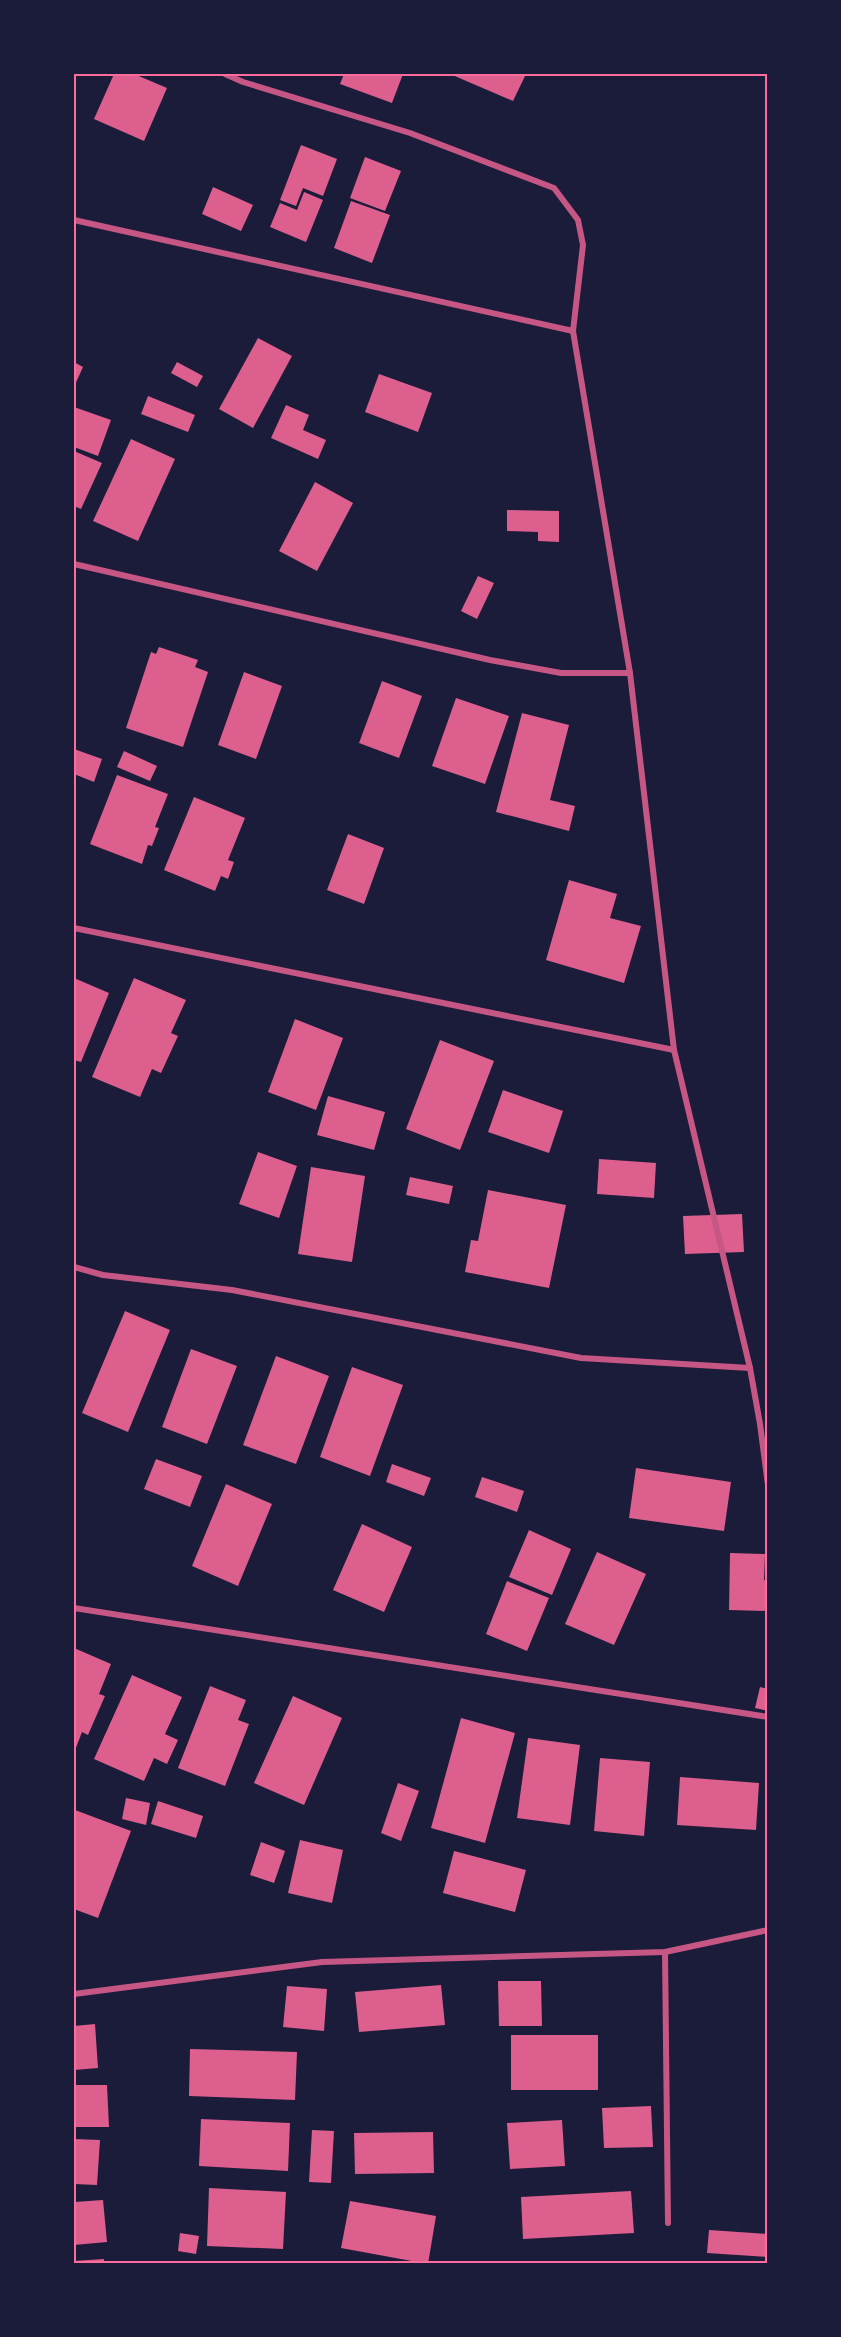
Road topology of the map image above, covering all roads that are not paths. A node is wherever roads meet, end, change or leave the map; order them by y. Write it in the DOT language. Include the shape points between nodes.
graph roads {
  1 [pos="225,74"];
  2 [pos="74,220"];
  3 [pos="573,331"];
  4 [pos="74,564"];
  5 [pos="630,673"];
  6 [pos="74,928"];
  7 [pos="674,1050"];
  8 [pos="74,1267"];
  9 [pos="750,1368"];
  10 [pos="768,1485"];
  11 [pos="74,1608"];
  12 [pos="768,1717"];
  13 [pos="768,1930"];
  14 [pos="665,1952"];
  15 [pos="74,1994"];
  16 [pos="668,2223"];
  1 -- 3 [label="street" via="410,133 554,188 578,220 583,245"];
  2 -- 3 [label="street"];
  3 -- 5 [label="street"];
  4 -- 5 [label="street" via="490,660 561,673"];
  5 -- 7 [label="street"];
  6 -- 7 [label="street"];
  7 -- 9 [label="street"];
  8 -- 9 [label="street" via="103,1275 232,1290 581,1358"];
  9 -- 10 [label="street"];
  11 -- 12 [label="street"];
  13 -- 14 [label="street"];
  14 -- 15 [label="street" via="322,1962"];
  14 -- 16 [label="street"];
}
